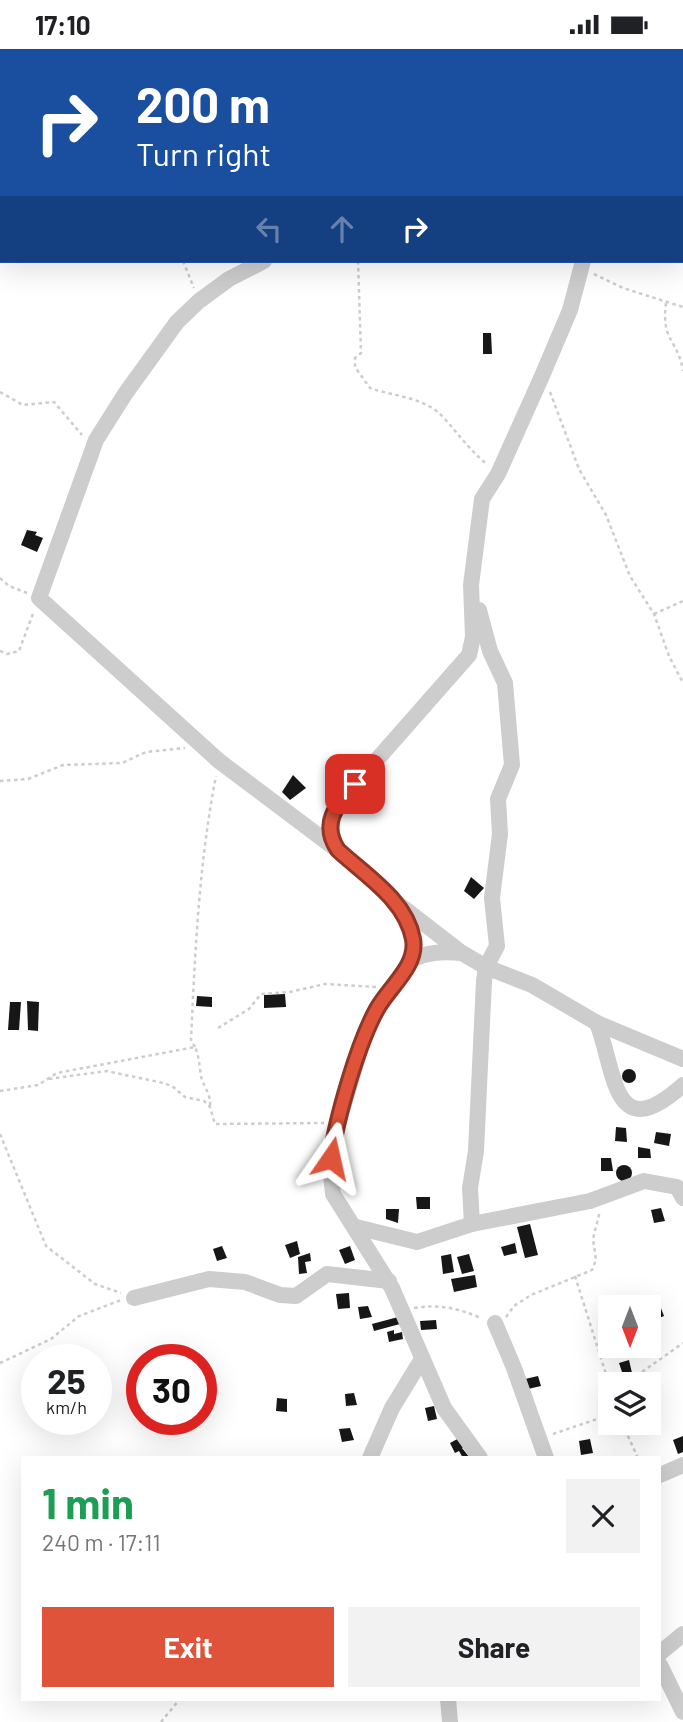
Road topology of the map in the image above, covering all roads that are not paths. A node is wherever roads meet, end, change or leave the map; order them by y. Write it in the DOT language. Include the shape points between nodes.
graph roads {
  1 [pos="260,263"];
  2 [pos="582,265"];
  3 [pos="474,570"];
  4 [pos="338,850"];
  5 [pos="396,902"];
  6 [pos="462,953"];
  7 [pos="411,960"];
  8 [pos="486,967"];
  9 [pos="597,1023"];
  10 [pos="683,1059"];
  11 [pos="683,1085"];
  12 [pos="683,1198"];
  13 [pos="472,1224"];
  14 [pos="356,1227"];
  15 [pos="388,1281"];
  16 [pos="134,1298"];
  17 [pos="495,1323"];
  18 [pos="422,1359"];
  19 [pos="371,1456"];
  20 [pos="479,1456"];
  21 [pos="543,1456"];
  22 [pos="683,1465"];
  23 [pos="661,1475"];
  24 [pos="683,1634"];
  25 [pos="661,1652"];
  26 [pos="661,1667"];
  27 [pos="448,1701"];
  28 [pos="683,1712"];
  29 [pos="450,1722"];
  1 -- 4 [label="street" via="199,301 155,351 107,421 39,598 214,755"];
  2 -- 3 [label="street" via="570,310 542,376 482,499"];
  3 -- 4 [label="street" via="469,655 338,804 329,832"];
  3 -- 8 [label="street" via="483,629 507,696 512,765 498,799 500,834 492,898 497,946"];
  4 -- 5 [label="street"];
  5 -- 6 [label="street"];
  5 -- 7 [label="street" via="413,938"];
  6 -- 7 [label="street" via="445,951"];
  6 -- 8 [label="street"];
  7 -- 14 [label="street" via="369,1025 331,1158 333,1194"];
  8 -- 9 [label="street" via="532,985"];
  8 -- 13 [label="street" via="470,1188"];
  9 -- 10 [label="street"];
  9 -- 11 [label="street" via="614,1087 623,1103 637,1109 656,1107"];
  12 -- 13 [label="street" via="677,1187 644,1181 517,1218"];
  13 -- 14 [label="street" via="417,1242"];
  14 -- 15 [label="street"];
  15 -- 16 [label="street" via="327,1274 303,1293 288,1296 245,1282 209,1279"];
  15 -- 18 [label="street"];
  17 -- 21 [label="street" via="541,1439"];
  18 -- 19 [label="street" via="392,1408"];
  18 -- 20 [label="street" via="444,1408"];
  22 -- 23 [label="street"];
  24 -- 25 [label="street"];
  26 -- 28 [label="street"];
  27 -- 29 [label="street"];
}
